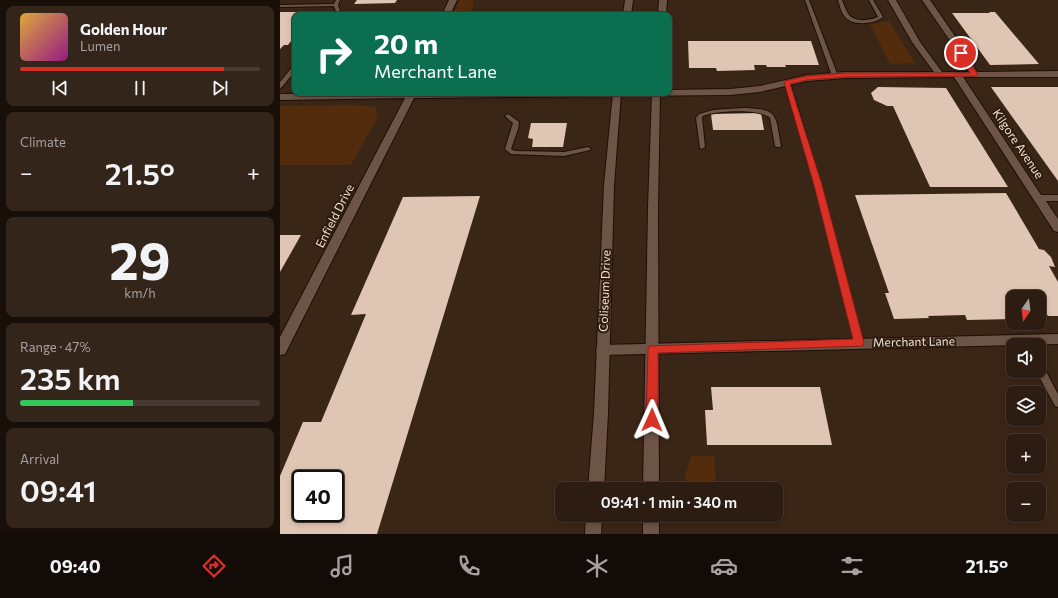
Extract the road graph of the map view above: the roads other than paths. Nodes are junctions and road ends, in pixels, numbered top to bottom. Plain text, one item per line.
1 (453, 0) edge
2 (629, 0) edge
3 (663, 0) edge
4 (807, 0) edge
5 (840, 0) edge
6 (871, 0) edge
7 (892, 0) edge
8 (926, 0) edge
9 (337, 3) edge
10 (280, 6) edge
11 (447, 12) edge
12 (627, 12) edge
13 (662, 12) edge
14 (292, 71) edge
15 (1058, 74) edge
16 (940, 75) junction
17 (957, 75) junction
18 (974, 75) junction
19 (835, 76) junction
20 (787, 82) junction
21 (280, 86) edge
22 (672, 93) edge
23 (324, 96) edge
24 (410, 96) edge
25 (617, 96) edge
26 (656, 96) edge
27 (280, 97) edge
28 (508, 116) dead end
29 (778, 146) dead end
30 (702, 147) dead end
31 (588, 149) dead end
32 (1038, 198) junction
33 (1058, 198) edge
34 (1058, 228) edge
35 (1058, 339) edge
36 (1046, 340) edge
37 (1006, 342) edge
38 (859, 343) junction
39 (653, 349) junction
40 (280, 350) edge
41 (603, 350) junction
42 (1045, 378) edge
43 (1058, 403) edge
44 (596, 482) edge
45 (651, 482) edge
46 (594, 522) edge
47 (651, 522) edge
48 (593, 534) edge
49 (651, 534) edge

1 - 11 street
2 - 12 street
3 - 13 street
4 - 19 lane
5 - 6 lane
7 - 16 street
8 - 18 street
9 - 10 lane
14 - 21 lane
15 - 18 street
16 - 17 street
16 - 19 street
17 - 18 street
17 - 32 street, Kilgore Avenue
19 - 20 street
20 - 22 street
20 - 38 lane
23 - 27 street
24 - 40 street, Enfield Drive
25 - 41 street, Coliseum Drive
26 - 39 street
28 - 31 lane
29 - 30 lane
32 - 33 street
32 - 34 street, Kilgore Avenue
35 - 36 street, Merchant Lane
37 - 38 street, Merchant Lane
38 - 39 street, Merchant Lane
39 - 41 street, Merchant Lane
39 - 45 street
41 - 44 street, Coliseum Drive
42 - 43 lane
46 - 48 street
47 - 49 street

